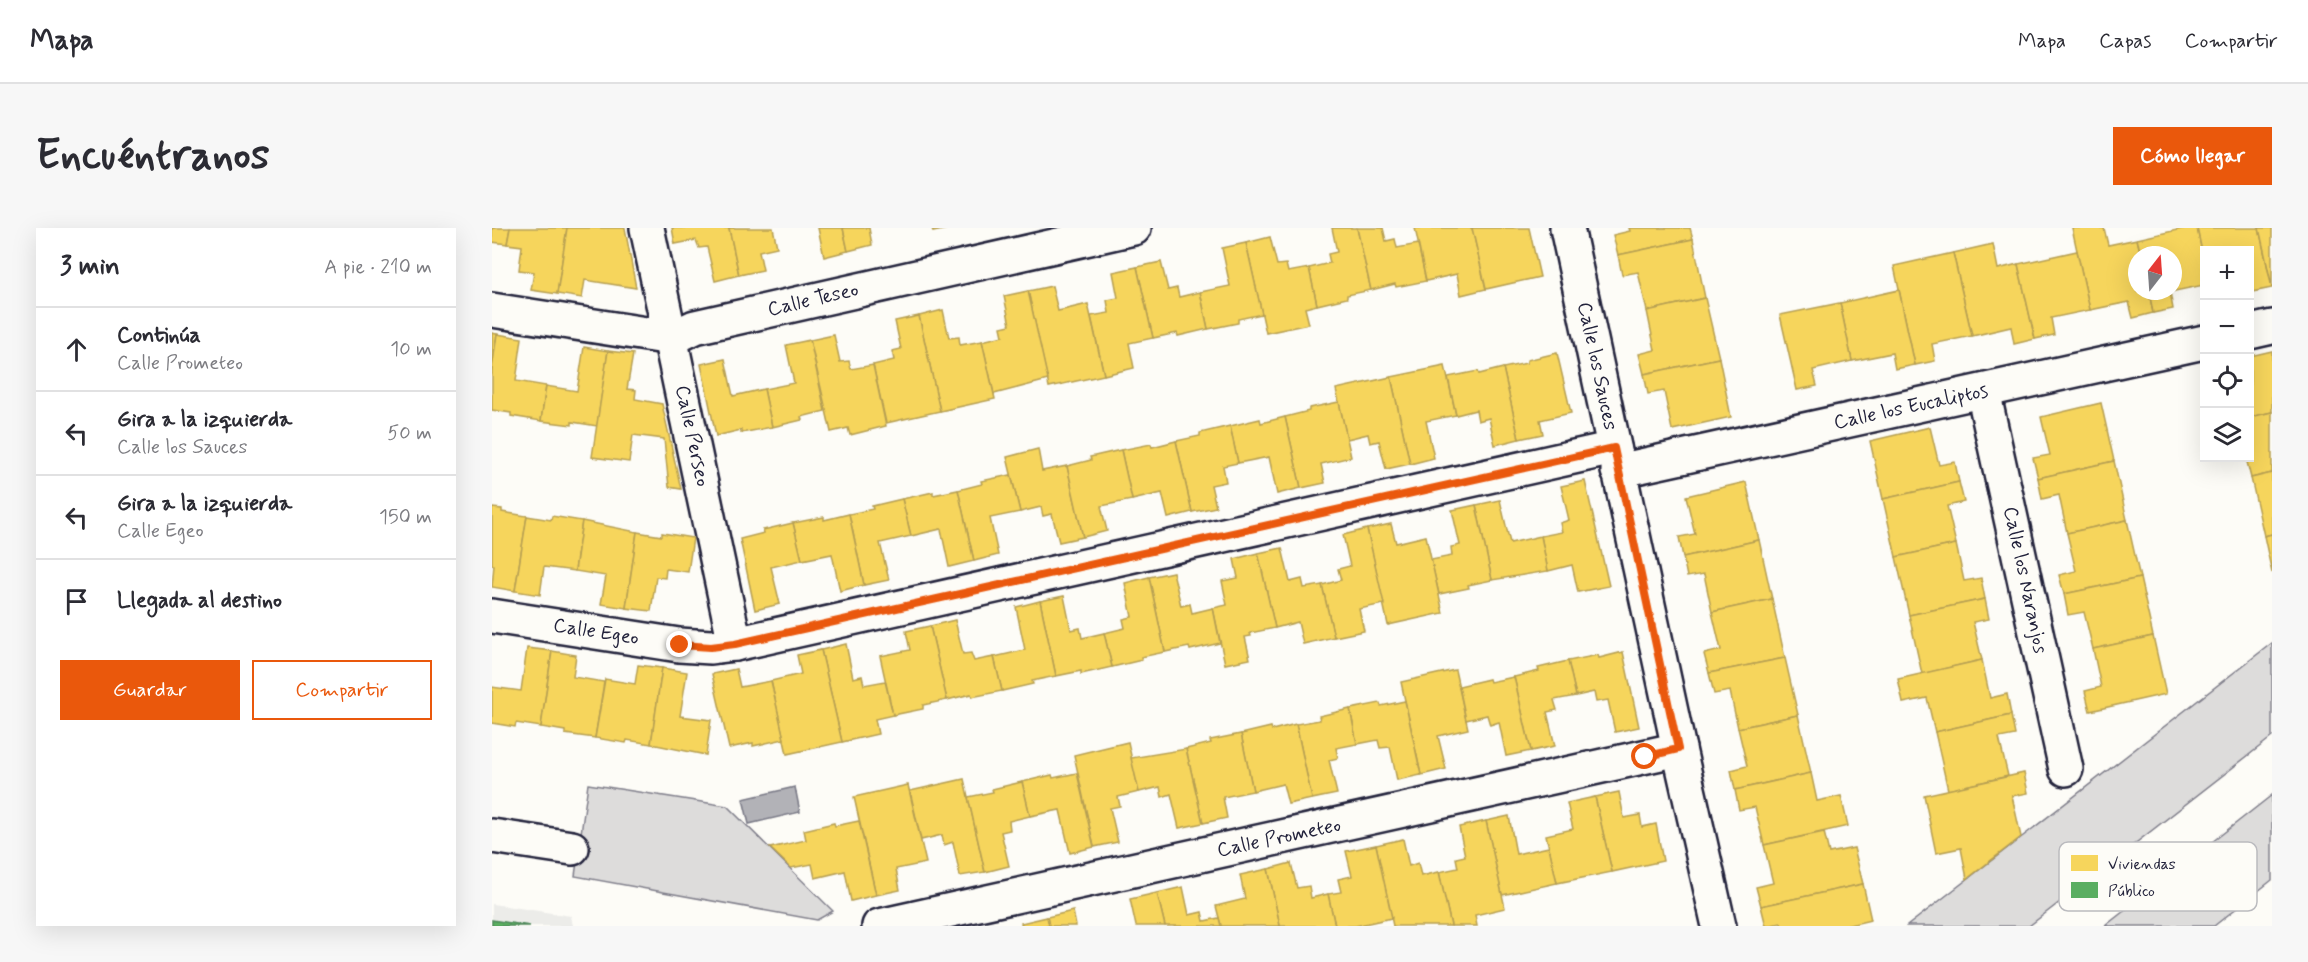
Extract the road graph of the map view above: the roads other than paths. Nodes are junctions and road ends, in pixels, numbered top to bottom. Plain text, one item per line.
1 (647, 228) edge
2 (1134, 228) edge
3 (1567, 228) edge
4 (492, 309) edge
5 (2272, 327) edge
6 (2254, 331) edge
7 (672, 338) junction
8 (2200, 343) edge
9 (1983, 391) junction
10 (1616, 460) junction
11 (492, 616) edge
12 (735, 644) junction
13 (1678, 749) junction
14 (2066, 769) dead end
15 (492, 836) edge
16 (572, 848) dead end
17 (879, 926) edge
18 (1719, 926) edge

1 - 7 street, Calle Perseo
2 - 7 street, Calle Teseo
3 - 10 street, Calle los Sauces
4 - 7 street
5 - 6 street
7 - 12 street, Calle Perseo
8 - 9 street, Calle los Eucaliptos
9 - 10 street, Calle los Eucaliptos
9 - 14 street, Calle los Naranjos
10 - 12 street, Calle Egeo
10 - 13 street, Calle los Sauces
11 - 12 street, Calle Egeo
13 - 17 street, Calle Prometeo
13 - 18 street, Calle los Sauces
15 - 16 street

